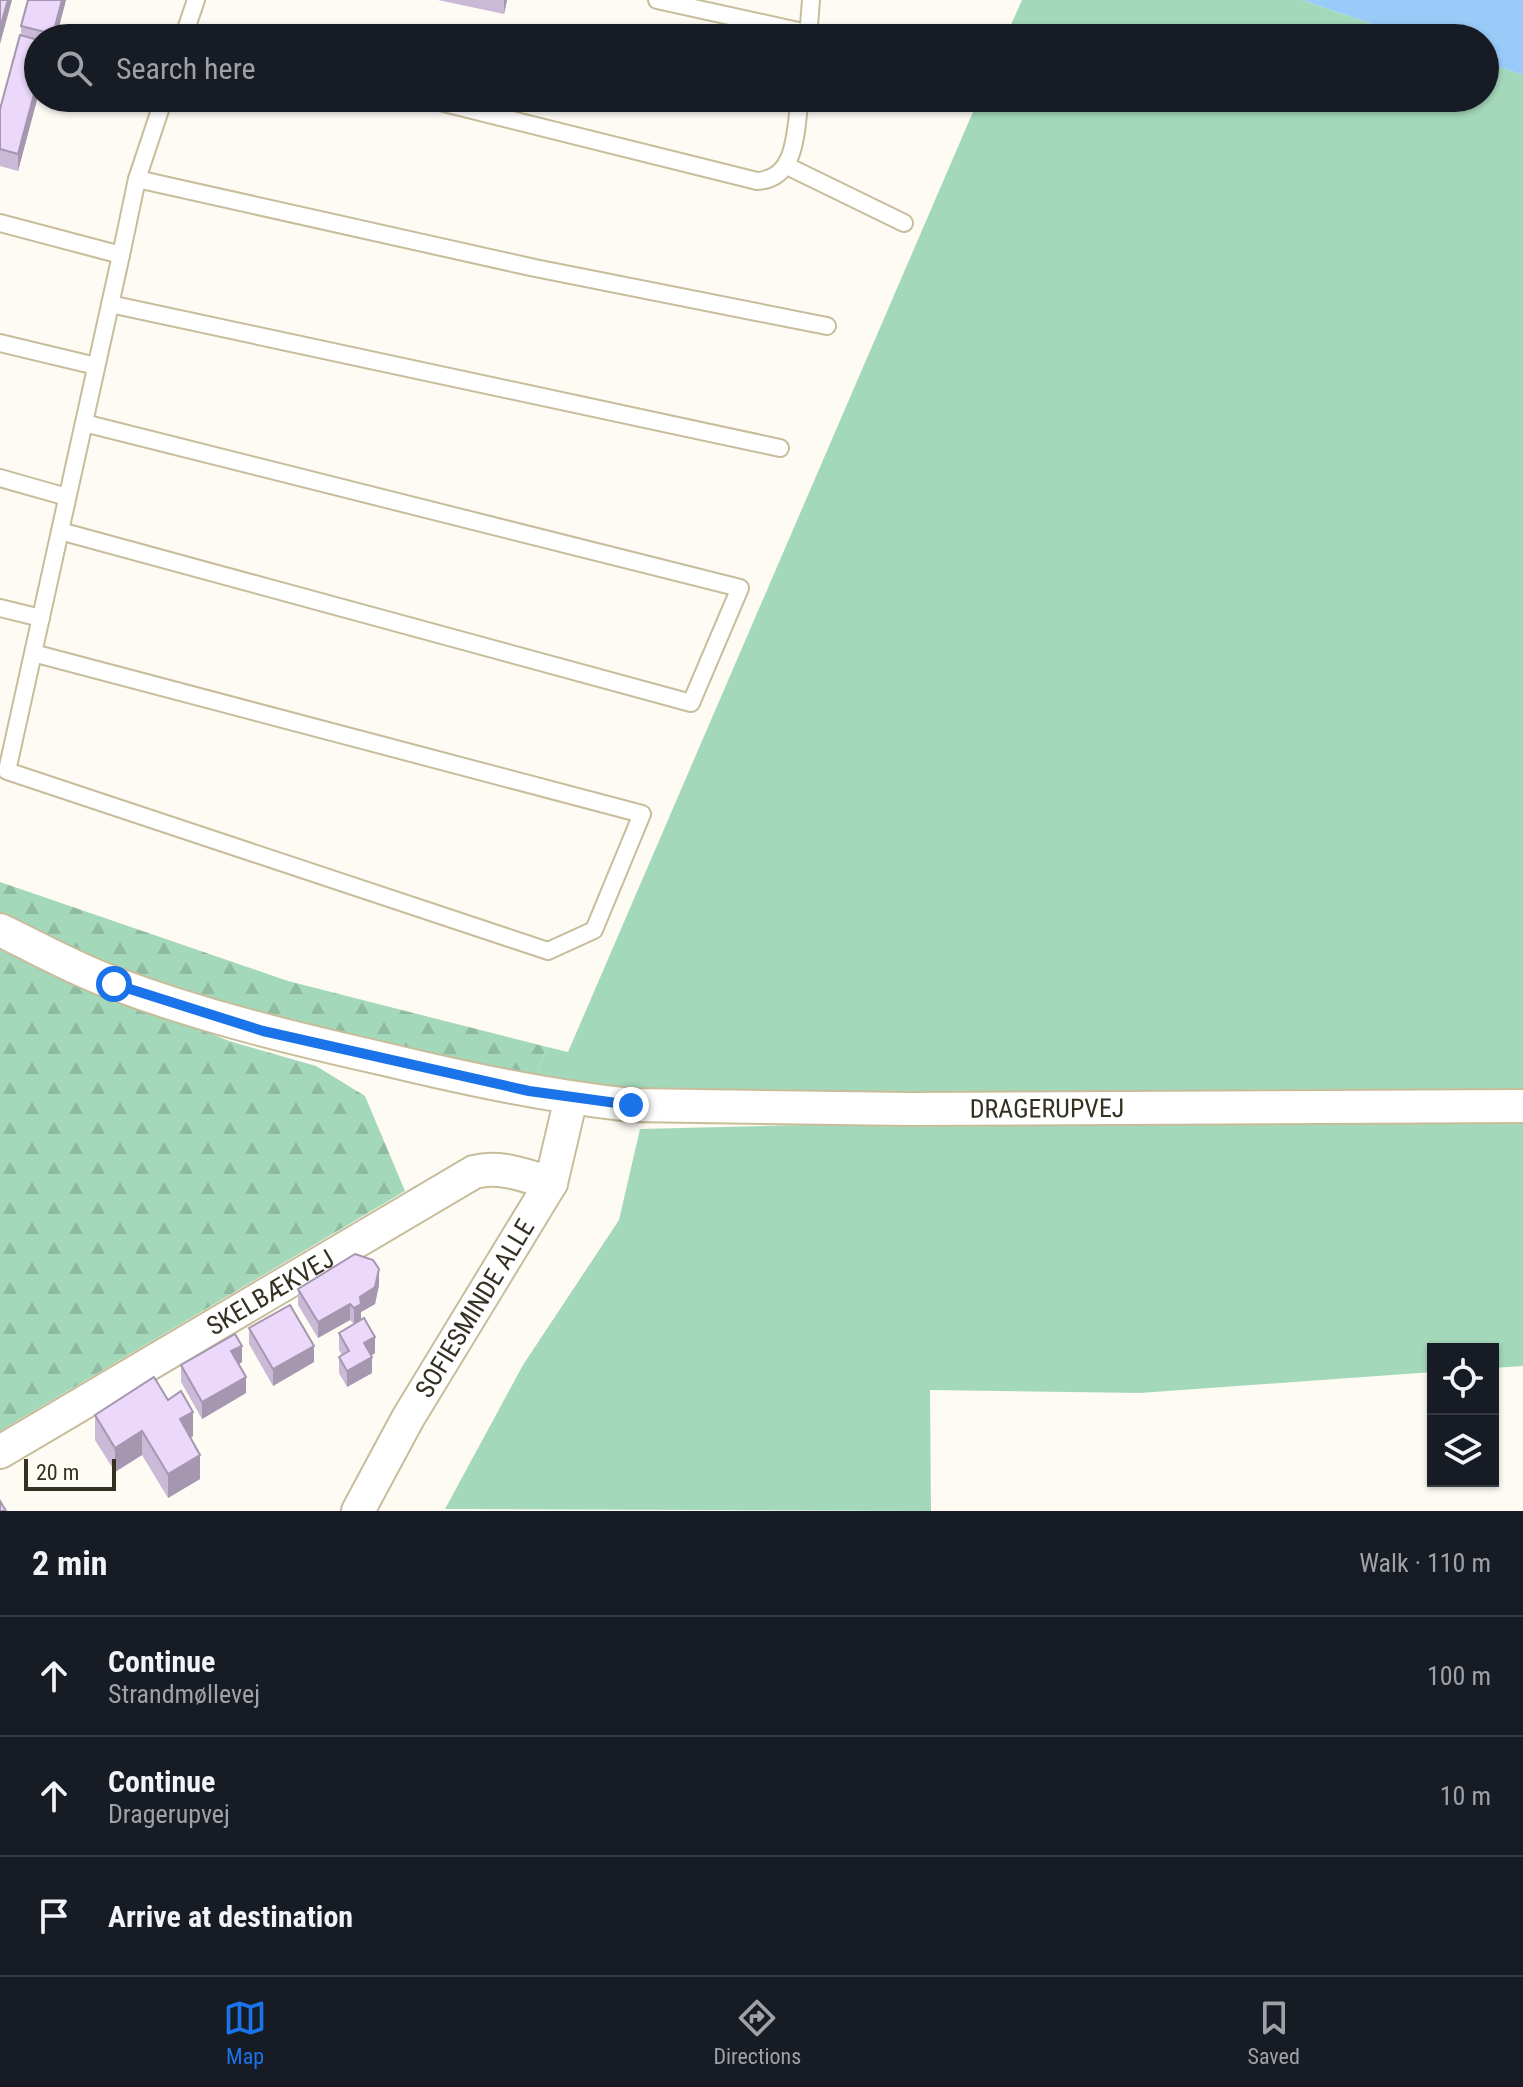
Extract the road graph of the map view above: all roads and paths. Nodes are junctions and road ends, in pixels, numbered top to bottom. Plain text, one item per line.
1 (196, 0) edge
2 (657, 0) edge
3 (811, 0) edge
4 (189, 24) edge
5 (758, 24) edge
6 (810, 24) edge
7 (159, 112) edge
8 (479, 112) edge
9 (797, 112) edge
10 (787, 166) junction
11 (137, 179) junction
12 (0, 223) edge
13 (904, 223) dead end
14 (121, 255) junction
15 (110, 304) junction
16 (827, 326) dead end
17 (0, 343) edge
18 (96, 366) junction
19 (84, 423) junction
20 (780, 448) dead end
21 (0, 478) edge
22 (67, 497) junction
23 (60, 531) junction
24 (0, 608) edge
25 (41, 618) junction
26 (33, 653) junction
27 (8, 724) edge
28 (0, 930) edge
29 (571, 1098) junction
30 (1523, 1106) edge
31 (551, 1183) junction
32 (0, 1452) edge
33 (358, 1511) edge

1 - 4 lane
2 - 5 lane
3 - 6 lane
7 - 11 lane
8 - 10 lane
9 - 10 lane
10 - 13 lane
11 - 14 lane
11 - 16 lane
12 - 14 lane
14 - 15 lane
15 - 18 lane
15 - 20 lane
17 - 18 lane
18 - 19 lane
19 - 22 lane
19 - 23 lane
21 - 22 lane
22 - 23 lane
23 - 25 lane
24 - 25 lane
25 - 26 lane
26 - 27 lane
26 - 27 lane
28 - 29 street, DRAGERUPVEJ
29 - 30 street, DRAGERUPVEJ
29 - 31 street, SOFIESMINDE ALLE
31 - 32 street, SKELBÆKVEJ
31 - 33 street, SOFIESMINDE ALLE

